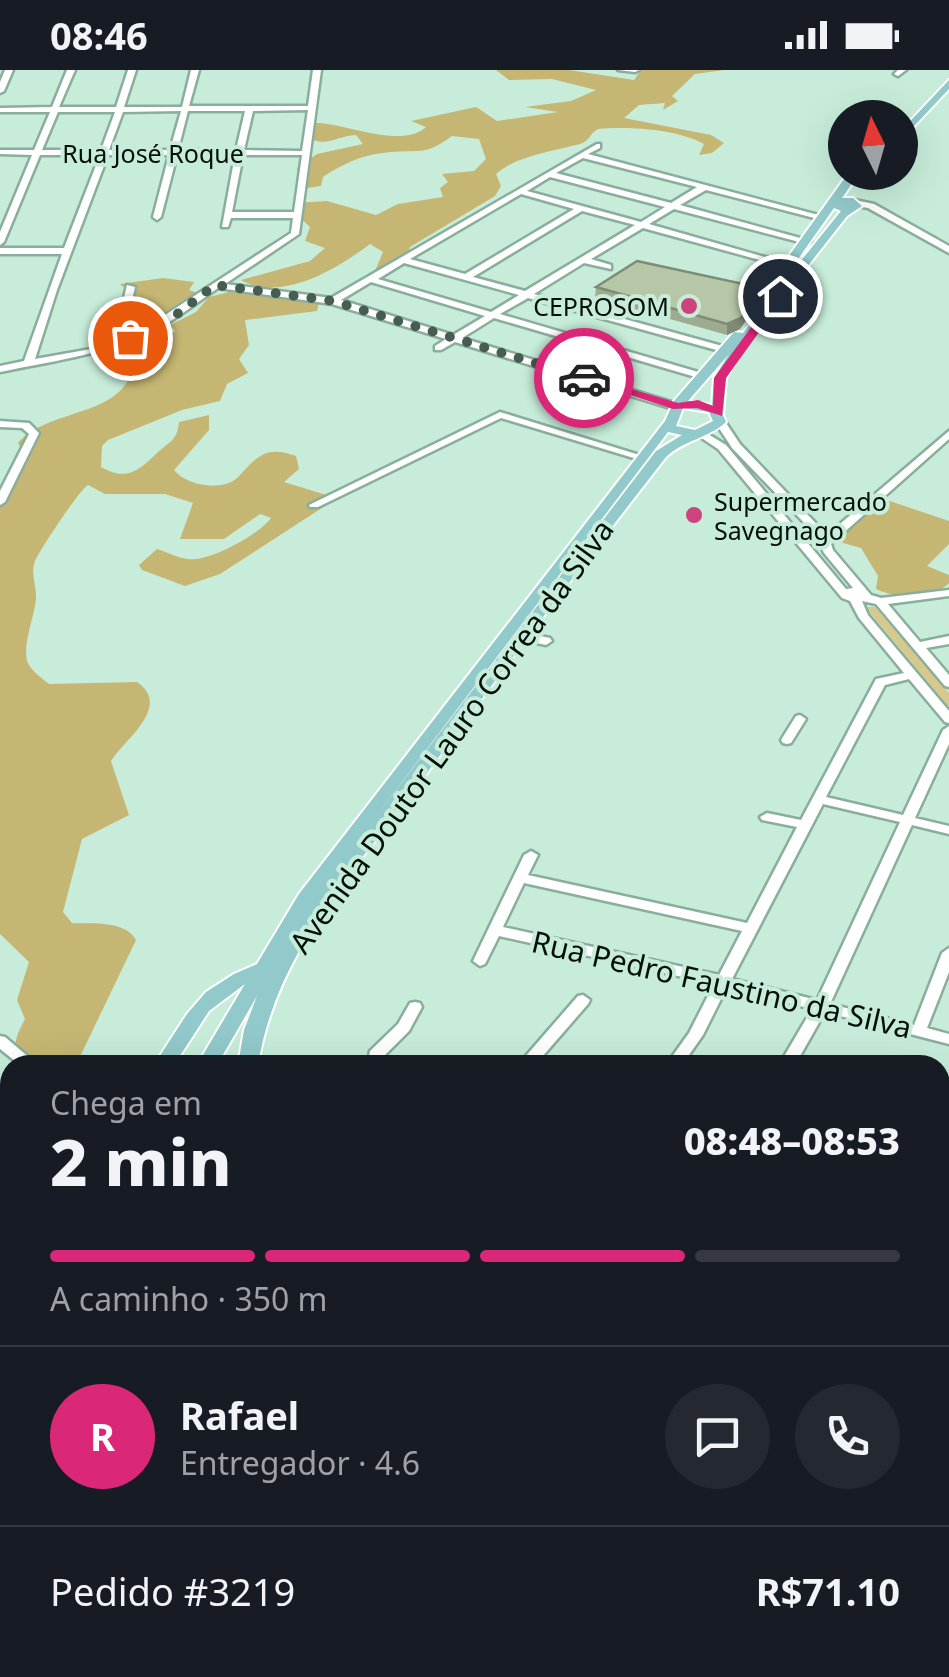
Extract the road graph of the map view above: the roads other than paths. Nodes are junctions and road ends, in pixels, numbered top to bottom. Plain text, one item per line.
1 (10, 70) edge
2 (71, 70) edge
3 (132, 70) edge
4 (195, 70) edge
5 (318, 70) edge
6 (622, 70) edge
7 (633, 70) edge
8 (947, 79) edge
9 (0, 91) edge
10 (918, 106) edge
11 (312, 108) junction
12 (120, 109) junction
13 (185, 109) junction
14 (249, 109) junction
15 (0, 110) edge
16 (56, 110) junction
17 (918, 115) edge
18 (596, 146) dead end
19 (0, 152) edge
20 (39, 152) junction
21 (106, 152) junction
22 (306, 153) junction
23 (174, 154) junction
24 (241, 154) junction
25 (582, 155) junction
26 (549, 174) junction
27 (704, 187) junction
28 (842, 190) edge
29 (861, 190) edge
30 (519, 192) junction
31 (833, 203) junction
32 (672, 206) junction
33 (853, 206) junction
34 (581, 208) junction
35 (298, 214) junction
36 (157, 217) dead end
37 (822, 218) junction
38 (643, 224) junction
39 (806, 240) junction
40 (0, 242) edge
41 (949, 250) edge
42 (0, 251) edge
43 (67, 252) junction
44 (403, 260) junction
45 (583, 260) junction
46 (789, 265) junction
47 (608, 267) dead end
48 (465, 278) junction
49 (370, 279) junction
50 (215, 285) junction
51 (130, 287) dead end
52 (528, 294) junction
53 (333, 301) junction
54 (491, 316) junction
55 (454, 338) junction
56 (118, 343) junction
57 (438, 348) dead end
58 (723, 349) junction
59 (28, 365) junction
60 (0, 369) edge
61 (702, 376) junction
62 (678, 406) junction
63 (719, 417) junction
64 (0, 424) edge
65 (667, 424) junction
66 (697, 434) junction
67 (949, 434) edge
68 (640, 457) junction
69 (738, 467) junction
70 (0, 469) edge
71 (16, 470) junction
72 (784, 498) junction
73 (0, 502) edge
74 (314, 505) dead end
75 (845, 526) junction
76 (810, 527) junction
77 (793, 530) junction
78 (826, 542) junction
79 (949, 593) edge
80 (862, 597) junction
81 (949, 640) edge
82 (917, 646) junction
83 (910, 675) junction
84 (949, 683) edge
85 (800, 719) dead end
86 (949, 719) edge
87 (949, 730) edge
88 (787, 740) dead end
89 (949, 752) edge
90 (937, 764) junction
91 (818, 798) junction
92 (767, 817) dead end
93 (905, 820) junction
94 (805, 825) junction
95 (949, 830) edge
96 (531, 855) dead end
97 (520, 878) junction
98 (749, 928) junction
99 (495, 930) junction
100 (949, 953) edge
101 (480, 961) dead end
102 (261, 970) junction
103 (722, 981) junction
104 (583, 1000) dead end
105 (822, 1005) junction
106 (415, 1006) dead end
107 (919, 1030) junction
108 (949, 1039) edge
109 (170, 1055) edge
110 (214, 1055) edge
111 (249, 1055) edge
112 (376, 1055) edge
113 (535, 1055) edge
114 (681, 1055) edge
115 (793, 1055) edge

1 - 9 street
2 - 16 street
3 - 12 street
4 - 13 street
5 - 11 street
6 - 7 street
8 - 10 main road
8 - 17 main road
11 - 14 street
11 - 22 street
12 - 13 street
12 - 16 street
12 - 21 street
13 - 14 street
13 - 23 street
14 - 24 street
15 - 16 street
16 - 20 street
18 - 25 street
19 - 20 street, Rua José Roque
20 - 21 street, Rua José Roque
20 - 40 street
21 - 23 street, Rua José Roque
21 - 43 street
22 - 24 street, Rua José Roque
22 - 35 street
23 - 24 street, Rua José Roque
23 - 36 street
24 - 35 street
25 - 26 street
25 - 27 street
26 - 30 street
26 - 32 street
27 - 32 street
27 - 37 street
28 - 31 main road
29 - 33 main road
30 - 34 street
30 - 44 street
31 - 33 main road
31 - 37 main road
32 - 38 street
32 - 39 street
33 - 41 street
33 - 63 main road
34 - 38 street
34 - 48 street
35 - 50 street
37 - 39 main road
38 - 45 street
38 - 46 street
39 - 46 main road
42 - 43 street
43 - 59 street
44 - 48 street
44 - 49 street
45 - 47 street
45 - 52 street
46 - 58 main road
48 - 52 street
49 - 53 street
49 - 54 street
50 - 53 street
50 - 56 street
51 - 56 street
52 - 54 street
52 - 58 street
53 - 55 street
54 - 55 street
54 - 61 street
55 - 57 street
55 - 62 street
56 - 59 street
58 - 61 main road
59 - 60 street
61 - 62 main road
62 - 63 main road
62 - 65 main road
63 - 66 main road, Avenida Doutor Lauro Correa da Silva
63 - 72 street
64 - 71 street
65 - 66 main road
65 - 68 main road
66 - 69 street
66 - 111 main road, Avenida Doutor Lauro Correa da Silva
67 - 75 street
68 - 74 street
68 - 102 main road
69 - 72 street
69 - 77 street
70 - 71 street
71 - 73 street
72 - 76 street
75 - 76 street
75 - 78 street
76 - 77 street
76 - 78 street
77 - 80 street
78 - 80 street
79 - 80 street
80 - 82 street
80 - 83 street
81 - 82 street
82 - 84 street
83 - 86 street
83 - 91 street
85 - 88 street
87 - 90 street
89 - 90 street
90 - 93 street
91 - 93 street
91 - 94 street
92 - 94 street
93 - 95 street
93 - 105 street
94 - 98 street
96 - 97 street
97 - 98 street
97 - 99 street
98 - 103 street
99 - 101 street
99 - 103 street, Rua Pedro Faustino da Silva
100 - 107 street
102 - 109 main road
102 - 110 main road
103 - 105 street, Rua Pedro Faustino da Silva
103 - 114 street
104 - 113 street
105 - 107 street, Rua Pedro Faustino da Silva
105 - 115 street
106 - 112 street
107 - 108 street, Rua Pedro Faustino da Silva

